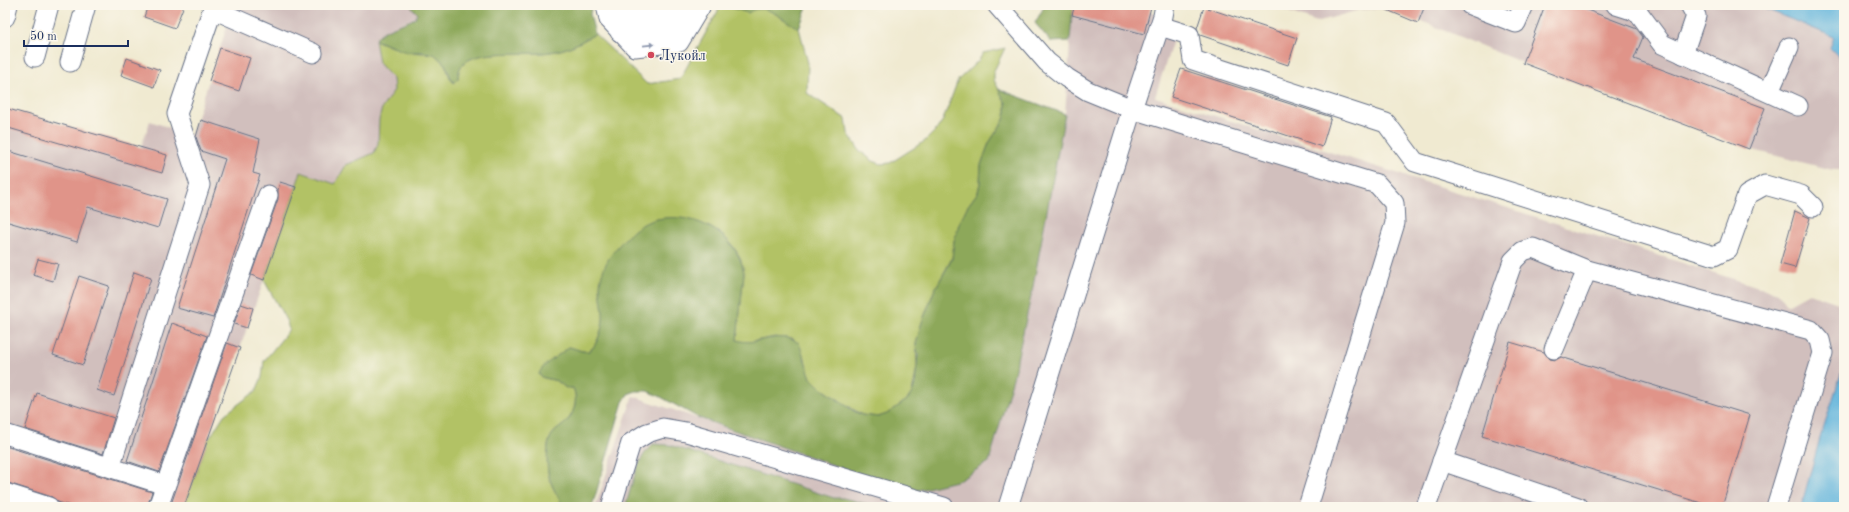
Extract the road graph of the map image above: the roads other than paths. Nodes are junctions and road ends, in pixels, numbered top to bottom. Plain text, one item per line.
1 (8, 5) edge
2 (49, 5) edge
3 (86, 5) edge
4 (997, 5) edge
5 (1165, 5) edge
6 (1470, 5) edge
7 (1524, 5) edge
8 (1616, 5) edge
9 (1690, 5) edge
10 (700, 6) edge
11 (214, 7) edge
12 (5, 17) edge
13 (612, 19) edge
14 (1160, 26) junction
15 (1789, 47) dead end
16 (313, 52) dead end
17 (1683, 54) junction
18 (35, 57) dead end
19 (70, 62) dead end
20 (1769, 92) junction
21 (1798, 106) dead end
22 (1132, 109) junction
23 (268, 195) dead end
24 (1813, 207) dead end
25 (1587, 270) junction
26 (1554, 349) dead end
27 (5, 434) edge
28 (1442, 461) junction
29 (110, 468) junction
30 (165, 485) junction
31 (5, 492) edge
32 (49, 507) edge
33 (158, 507) edge
34 (611, 507) edge
35 (944, 507) edge
36 (1008, 507) edge
37 (1308, 507) edge
38 (1426, 507) edge
39 (1578, 507) edge
40 (1776, 507) edge

1 - 12 lane
2 - 18 lane
3 - 19 lane
4 - 22 lane
5 - 14 lane
6 - 7 lane
8 - 17 lane
9 - 17 lane
10 - 13 lane
13 -> 10 lane
11 - 16 lane
11 - 29 lane
14 - 22 lane
14 - 24 lane
15 - 20 lane
17 - 20 lane
20 - 21 lane
22 - 36 lane
22 - 37 lane
23 - 30 lane
25 - 26 lane
25 - 28 lane
25 - 40 lane
27 - 29 lane
28 - 38 lane
28 - 39 lane
29 - 30 lane
30 - 33 lane
31 - 32 lane
34 - 35 lane

